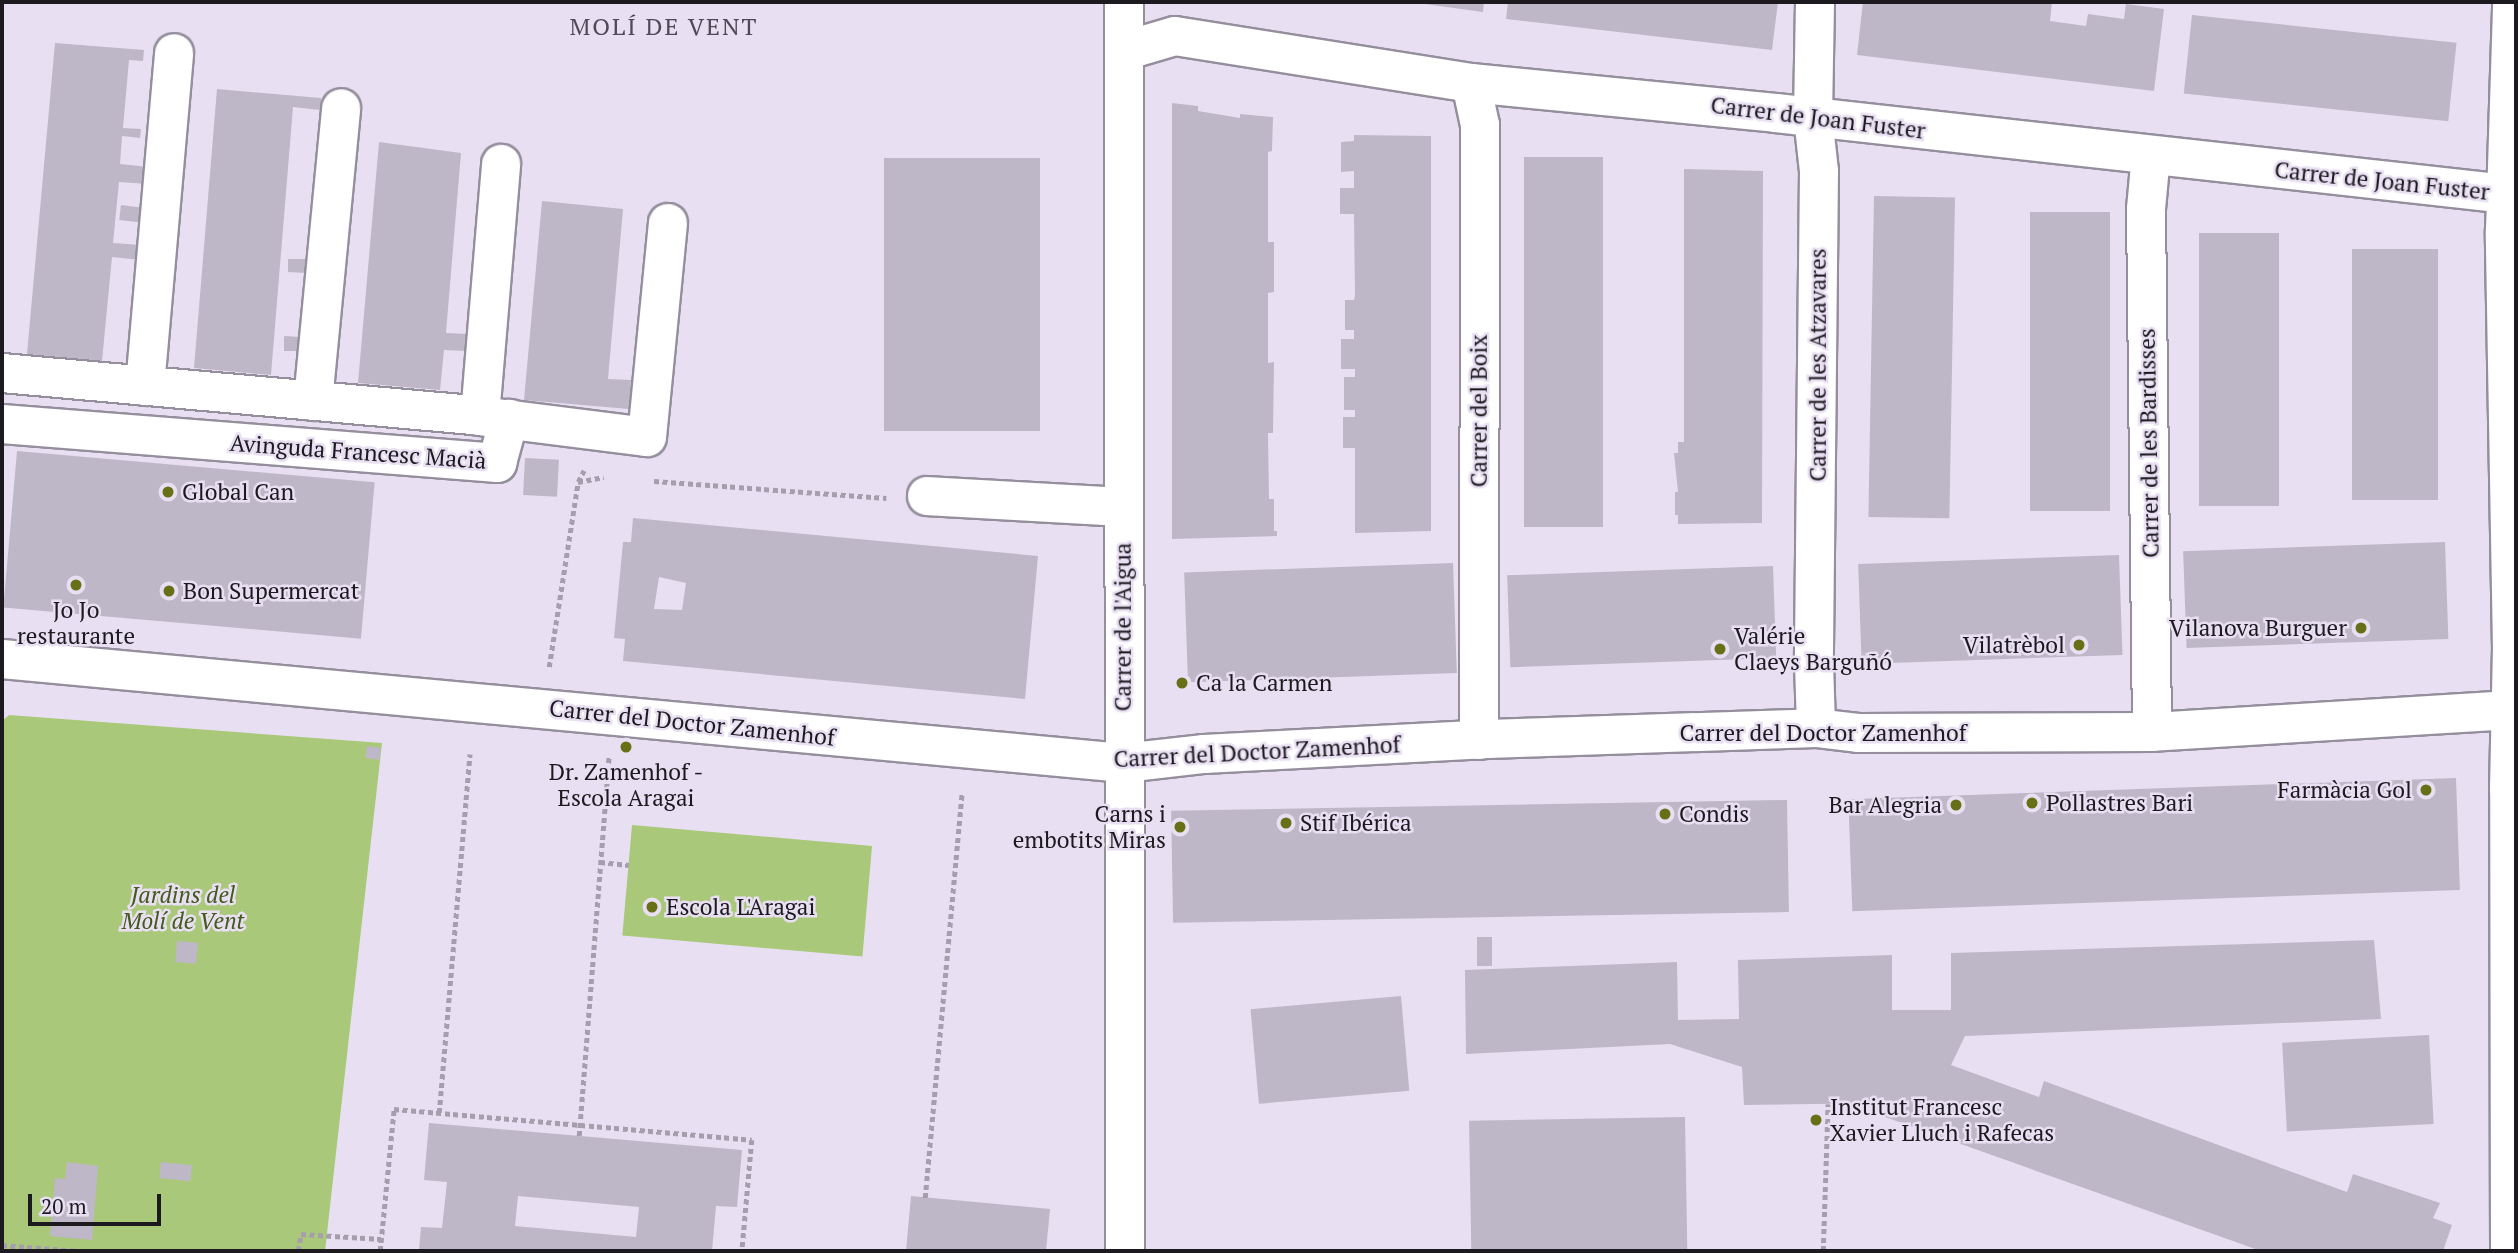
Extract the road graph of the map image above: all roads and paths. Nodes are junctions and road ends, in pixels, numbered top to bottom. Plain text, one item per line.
1 (1124, 2) edge
2 (1815, 2) edge
3 (2512, 2) edge
4 (1124, 51) junction
5 (174, 53) dead end
6 (1471, 83) junction
7 (341, 108) dead end
8 (1813, 117) junction
9 (2151, 155) junction
10 (501, 164) dead end
11 (2512, 195) edge
12 (668, 223) dead end
13 (2, 373) edge
14 (145, 386) junction
15 (313, 401) junction
16 (494, 418) junction
17 (2, 424) edge
18 (616, 478) dead end
19 (643, 480) dead end
20 (913, 498) joint
21 (1122, 507) junction
22 (2, 659) edge
23 (548, 672) dead end
24 (2513, 710) edge
25 (1816, 728) junction
26 (2152, 732) junction
27 (1479, 740) junction
28 (609, 753) dead end
29 (470, 754) dead end
30 (1124, 763) junction
31 (962, 794) dead end
32 (600, 862) junction
33 (629, 865) dead end
34 (1828, 1104) dead end
35 (439, 1113) junction
36 (579, 1126) junction
37 (579, 1136) dead end
38 (925, 1198) dead end
39 (381, 1239) junction
40 (2, 1245) edge
41 (79, 1251) edge
42 (298, 1251) edge
43 (380, 1251) edge
44 (743, 1251) edge
45 (1125, 1251) edge
46 (1823, 1251) edge
47 (2510, 1251) edge

1 - 4 street, Carrer de l'Aigua
2 - 8 street, Carrer de les Atzavares
3 - 11 street
4 - 6 street, Carrer de Joan Fuster
4 - 21 street, Carrer de l'Aigua
5 - 14 street
6 - 8 street, Carrer de Joan Fuster
6 - 27 street, Carrer del Boix
7 - 15 street
8 - 9 street, Carrer de Joan Fuster
8 - 25 street, Carrer de les Atzavares
9 - 11 street, Carrer de Joan Fuster
9 - 26 street, Carrer de les Bardisses
10 - 16 street
11 - 24 street
12 - 16 street
13 - 14 street, Avinguda Francesc Macià
14 - 15 street, Avinguda Francesc Macià
15 - 16 street, Avinguda Francesc Macià
16 - 17 street, Avinguda Francesc Macià
18 - 23 path
19 - 20 path
20 - 21 street
21 - 30 street, Carrer de l'Aigua
22 - 30 street, Carrer del Doctor Zamenhof
24 - 26 street, Carrer del Doctor Zamenhof
24 - 47 street
25 - 26 street, Carrer del Doctor Zamenhof
25 - 27 street, Carrer del Doctor Zamenhof
27 - 30 street, Carrer del Doctor Zamenhof
28 - 32 path
29 - 35 path
30 - 45 street, Carrer de l'Aigua
31 - 38 path
32 - 33 path
32 - 36 path
34 - 46 path
35 - 36 path
35 - 39 path
36 - 37 path
36 - 44 path
39 - 42 path
39 - 43 path
40 - 41 path

